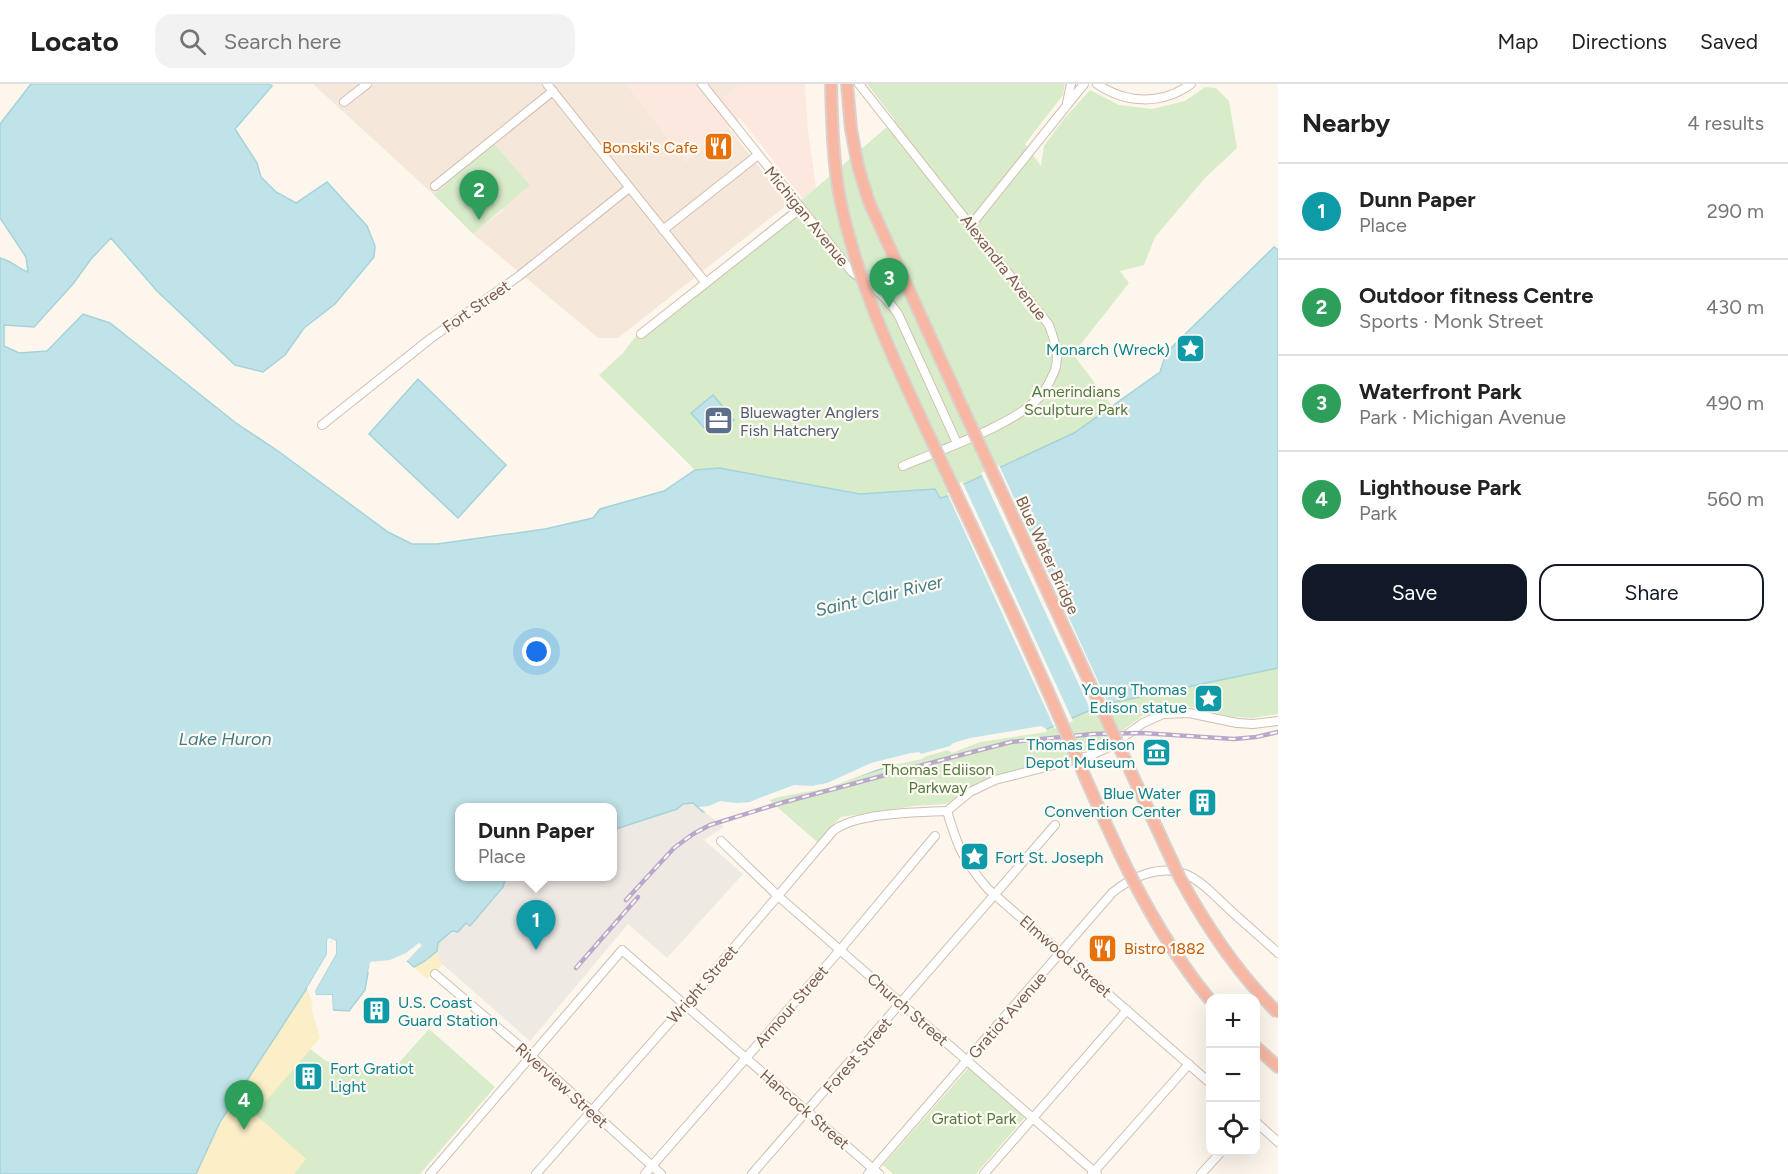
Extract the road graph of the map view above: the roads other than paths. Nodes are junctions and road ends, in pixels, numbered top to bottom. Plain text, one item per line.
1 (367, 84) edge
2 (702, 84) edge
3 (831, 84) edge
4 (847, 84) edge
5 (859, 84) edge
6 (1071, 84) edge
7 (1084, 84) edge
8 (1097, 84) edge
9 (1191, 84) edge
10 (550, 88) edge
11 (344, 102) dead end
12 (1067, 105) junction
13 (758, 155) junction
14 (435, 186) dead end
15 (629, 188) junction
16 (801, 208) junction
17 (971, 225) junction
18 (663, 230) junction
19 (705, 282) junction
20 (641, 334) dead end
21 (322, 425) dead end
22 (957, 443) junction
23 (903, 466) dead end
24 (1278, 720) edge
25 (947, 812) junction
26 (1054, 825) dead end
27 (935, 836) dead end
28 (722, 841) dead end
29 (995, 894) junction
30 (778, 896) junction
31 (840, 950) junction
32 (1061, 952) junction
33 (1278, 952) edge
34 (435, 974) dead end
35 (1206, 995) edge
36 (901, 1003) junction
37 (685, 1005) junction
38 (1127, 1011) junction
39 (1278, 1013) edge
40 (1257, 1048) edge
41 (531, 1056) junction
42 (746, 1057) junction
43 (967, 1060) junction
44 (1189, 1064) junction
45 (1278, 1067) edge
46 (1206, 1079) edge
47 (590, 1111) junction
48 (807, 1111) junction
49 (1033, 1118) junction
50 (1260, 1126) edge
51 (1278, 1142) edge
52 (1217, 1156) edge
53 (652, 1166) junction
54 (873, 1172) edge
55 (434, 1173) edge
56 (1094, 1173) edge
57 (536, 1174) edge
58 (645, 1174) edge
59 (661, 1174) edge
60 (752, 1174) edge
61 (984, 1174) edge
62 (1201, 1174) edge

1 - 11 street
2 - 13 street, Michigan Avenue
3 - 35 highway, bridge
4 - 39 highway, Blue Water Bridge, bridge
5 - 17 street, Alexandra Avenue
6 - 12 street
7 - 12 street
8 - 9 street
10 - 14 street
10 - 15 street
12 - 17 street
13 - 16 street, Michigan Avenue
13 - 18 street
15 - 18 street
15 - 21 street, Fort Street
16 - 19 street
16 - 22 street, Michigan Avenue
17 - 22 street, Alexandra Avenue
18 - 19 street
19 - 20 street
22 - 23 street, Alexandra Avenue
24 - 25 street
25 - 29 street, Elmwood Street
25 - 30 street, Wright Street
26 - 29 street, Forest Street
27 - 31 street, Armour Street
28 - 30 street, Church Street
29 - 32 street, Elmwood Street
29 - 36 street, Forest Street
30 - 31 street, Church Street
30 - 37 street, Wright Street
31 - 36 street, Church Street
31 - 42 street, Armour Street
32 - 33 street, Gratiot Avenue
32 - 38 street, Elmwood Street
32 - 43 street, Gratiot Avenue
34 - 41 street, Riverview Street
36 - 43 street, Church Street
36 - 48 street, Forest Street
37 - 41 street, Hancock Street
37 - 42 street, Hancock Street
37 - 47 street, Wright Street
38 - 44 street, Elmwood Street
38 - 49 street
40 - 45 highway
41 - 47 street, Riverview Street
41 - 55 street
42 - 48 street, Hancock Street
42 - 53 street, Armour Street
43 - 49 street, Church Street
43 - 54 street, Gratiot Avenue
44 - 46 street, Elmwood Street
44 - 56 street
47 - 53 street, Riverview Street
47 - 57 street, Wright Street
48 - 54 street, Hancock Street
48 - 60 street, Forest Street
49 - 56 street, Church Street
49 - 61 street
50 - 51 street
52 - 62 street
53 - 58 street, Armour Street
53 - 59 street, Riverview Street

